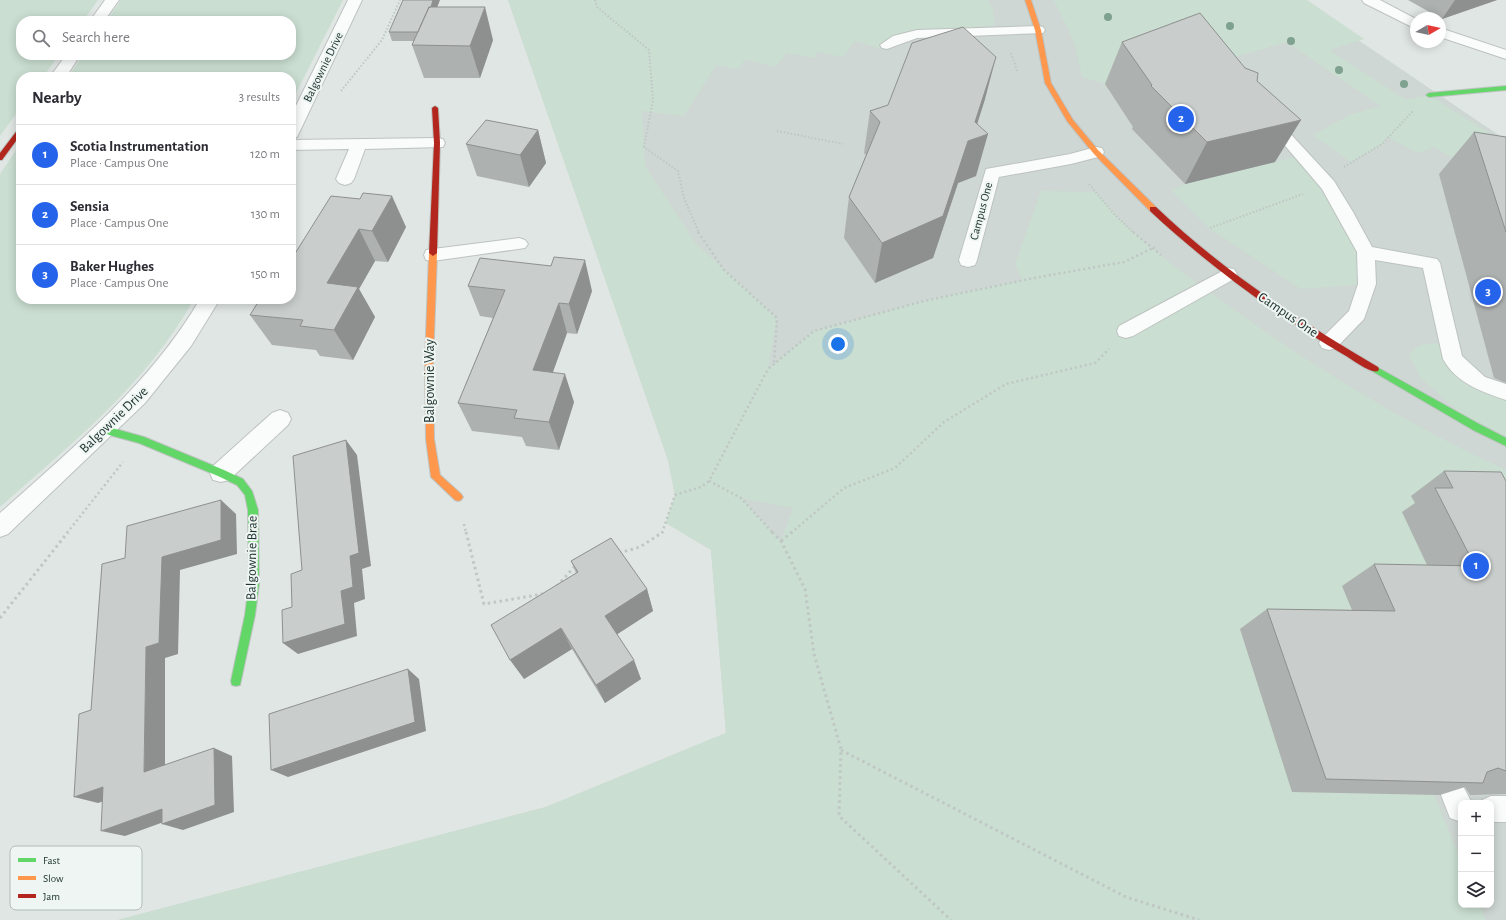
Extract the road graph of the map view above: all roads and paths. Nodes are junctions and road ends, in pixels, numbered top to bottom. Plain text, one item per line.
1 (112, 0) edge
2 (355, 0) edge
3 (400, 0) edge
4 (595, 0) edge
5 (1028, 0) edge
6 (1369, 0) edge
7 (101, 16) edge
8 (1410, 22) edge
9 (1038, 30) junction
10 (1446, 34) edge
11 (887, 45) dead end
12 (1506, 55) edge
13 (70, 60) edge
14 (61, 72) edge
15 (1506, 88) edge
16 (339, 94) dead end
17 (1429, 95) joint
18 (436, 108) dead end
19 (1256, 112) edge
20 (296, 123) edge
21 (777, 130) dead end
22 (16, 136) edge
23 (437, 143) junction
24 (359, 144) junction
25 (843, 144) dead end
26 (296, 145) edge
27 (1096, 152) junction
28 (0, 158) edge
29 (345, 179) dead end
30 (1326, 182) junction
31 (1180, 236) junction
32 (519, 244) dead end
33 (1366, 252) junction
34 (433, 255) junction
35 (968, 260) dead end
36 (1228, 274) junction
37 (207, 304) edge
38 (1126, 331) joint
39 (1329, 343) junction
40 (774, 364) junction
41 (1506, 392) edge
42 (280, 419) dead end
43 (105, 430) junction
44 (141, 440) junction
45 (1506, 442) edge
46 (221, 473) junction
47 (710, 481) junction
48 (458, 497) joint
49 (0, 527) edge
50 (781, 541) junction
51 (618, 553) edge
52 (582, 563) edge
53 (556, 587) edge
54 (551, 593) edge
55 (0, 618) edge
56 (236, 681) dead end
57 (841, 749) junction
58 (1494, 809) edge
59 (1506, 809) edge
60 (951, 920) edge
61 (1199, 920) edge

1 - 7 street
2 - 20 street, Balgownie Drive
3 - 16 path
4 - 40 path
5 - 9 street, Campus One
6 - 8 street
9 - 11 lane
9 - 27 street, Campus One
10 - 12 street
13 - 14 street
15 - 17 street
17 - 30 path
18 - 23 street, Balgownie Way
19 - 30 lane
21 - 25 path
22 - 28 street
23 - 24 street
23 - 34 street, Balgownie Way
24 - 26 street
24 - 29 street
27 - 31 street, Campus One
27 - 35 street, Campus One
30 - 31 path
30 - 33 lane
31 - 36 street, Campus One
31 - 40 path
32 - 34 street
33 - 39 lane
33 - 41 lane
34 - 48 street, Balgownie Way
36 - 38 lane
36 - 39 street, Campus One
37 - 43 street, Balgownie Drive
38 - 50 path
39 - 45 street, Campus One
40 - 47 path
42 - 46 street
43 - 44 street, Balgownie Brae
43 - 49 street, Balgownie Drive
44 - 46 street, Balgownie Brae
44 - 55 path
46 - 56 street, Balgownie Brae
47 - 50 path
47 - 51 path
48 - 54 path
50 - 57 path
52 - 53 path
57 - 60 path
57 - 61 path
58 - 59 lane

